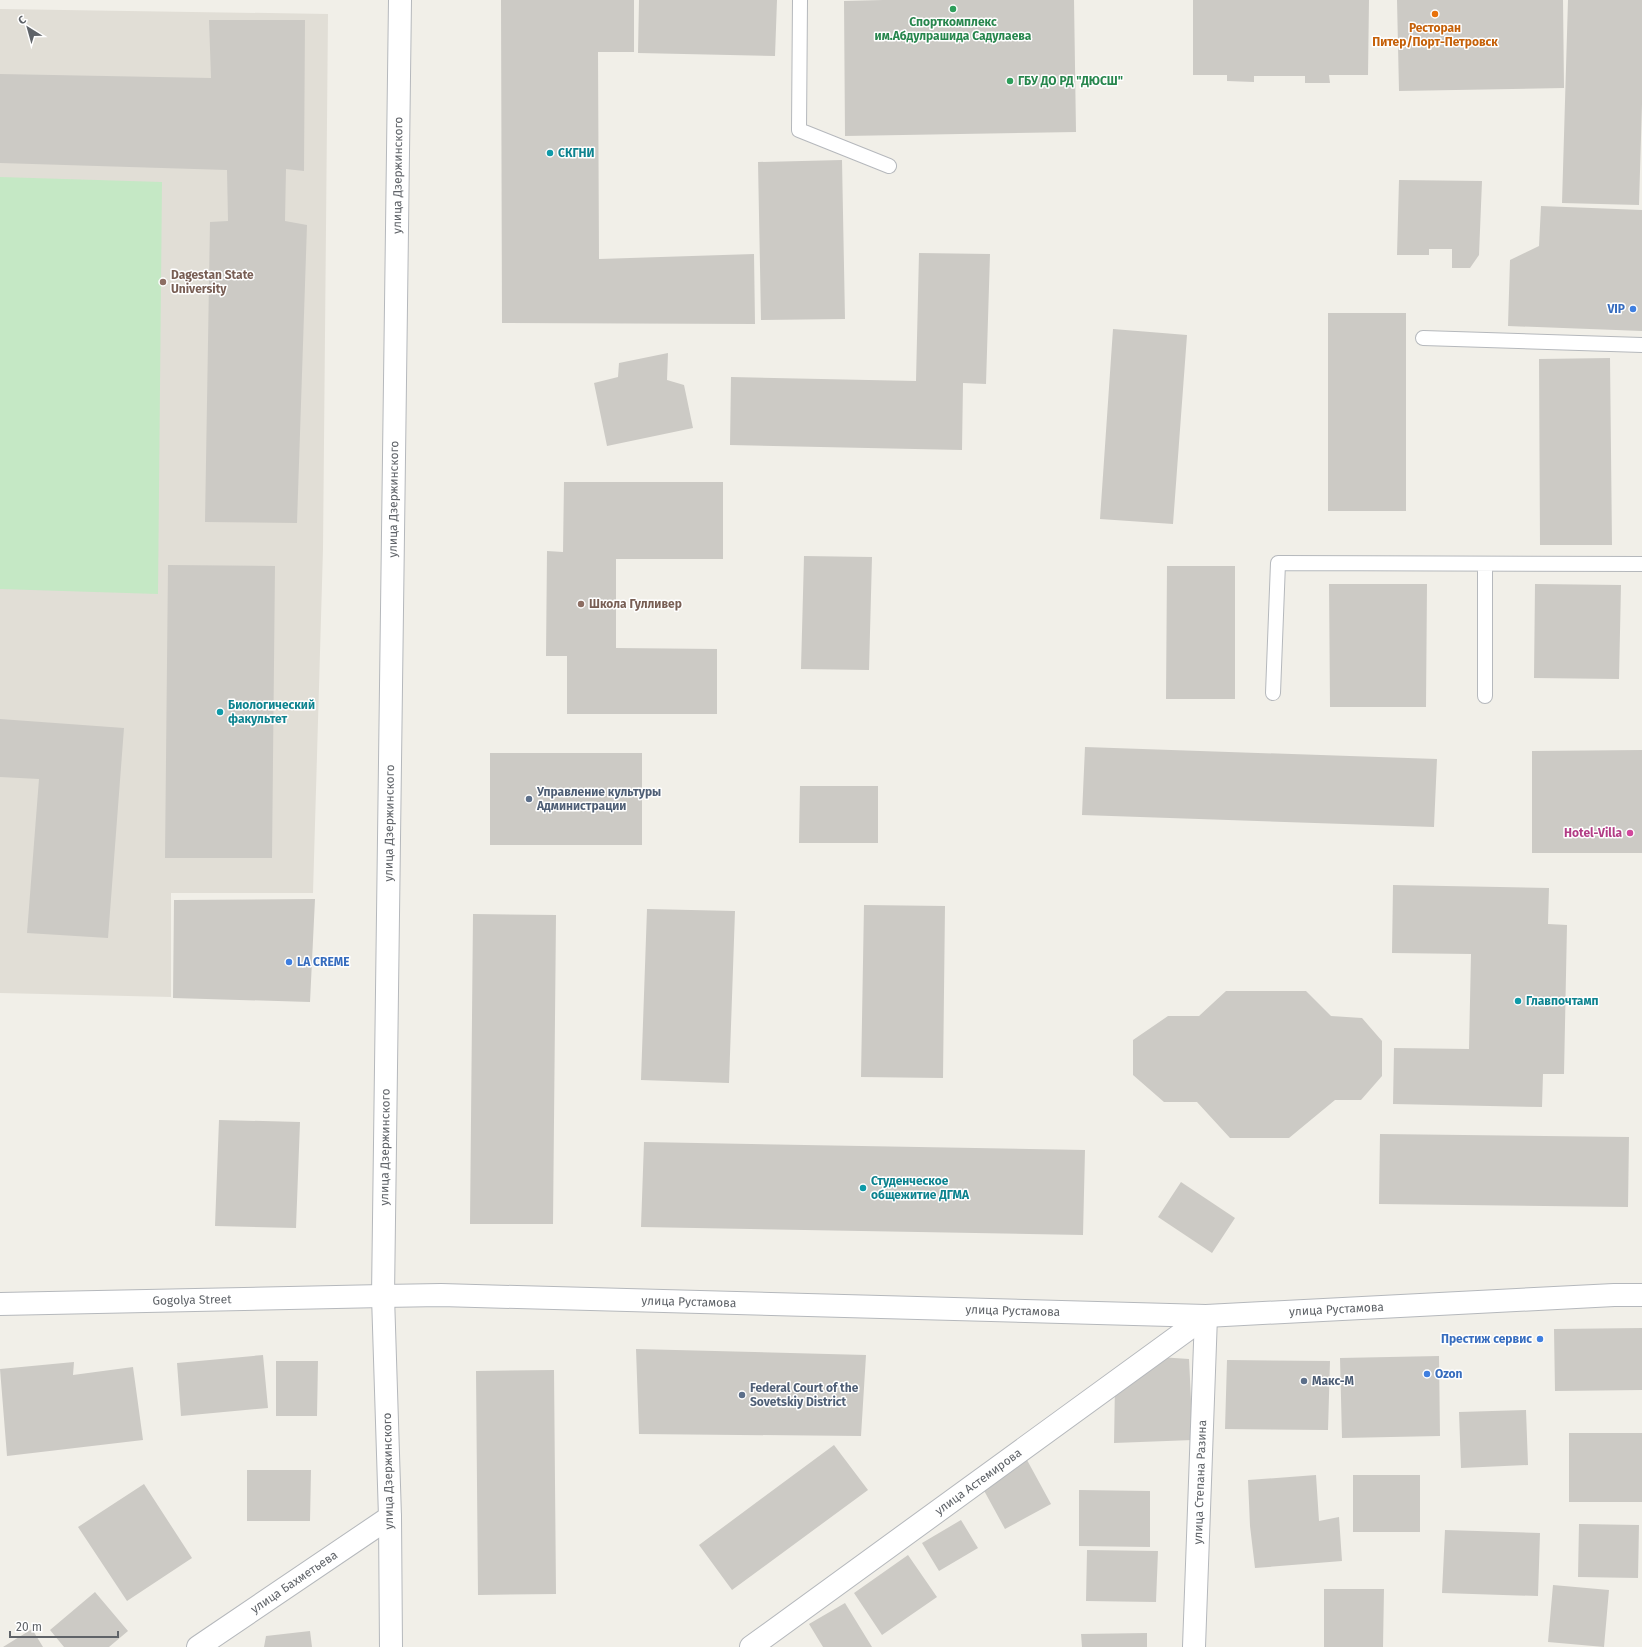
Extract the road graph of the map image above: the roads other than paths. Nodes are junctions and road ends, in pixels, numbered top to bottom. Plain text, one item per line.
1 (400, 0) edge
2 (800, 0) edge
3 (889, 166) dead end
4 (1423, 338) dead end
5 (1642, 345) edge
6 (1485, 564) junction
7 (1642, 564) edge
8 (1273, 693) dead end
9 (1485, 696) dead end
10 (1642, 1295) edge
11 (384, 1296) junction
12 (0, 1304) edge
13 (1206, 1316) junction
14 (390, 1517) junction
15 (198, 1647) edge
16 (391, 1647) edge
17 (751, 1647) edge
18 (1194, 1647) edge

1 - 11 street, улица Дзержинского
2 - 3 lane
4 - 5 lane
6 - 7 lane
6 - 8 lane
6 - 9 lane
10 - 13 street, улица Рустамова
11 - 12 street, Gogolya Street
11 - 13 street, улица Рустамова
11 - 14 street, улица Дзержинского
13 - 17 street, улица Астемирова
13 - 18 street, улица Степана Разина
14 - 15 street, улица Бахметьева
14 - 16 street, улица Дзержинского

